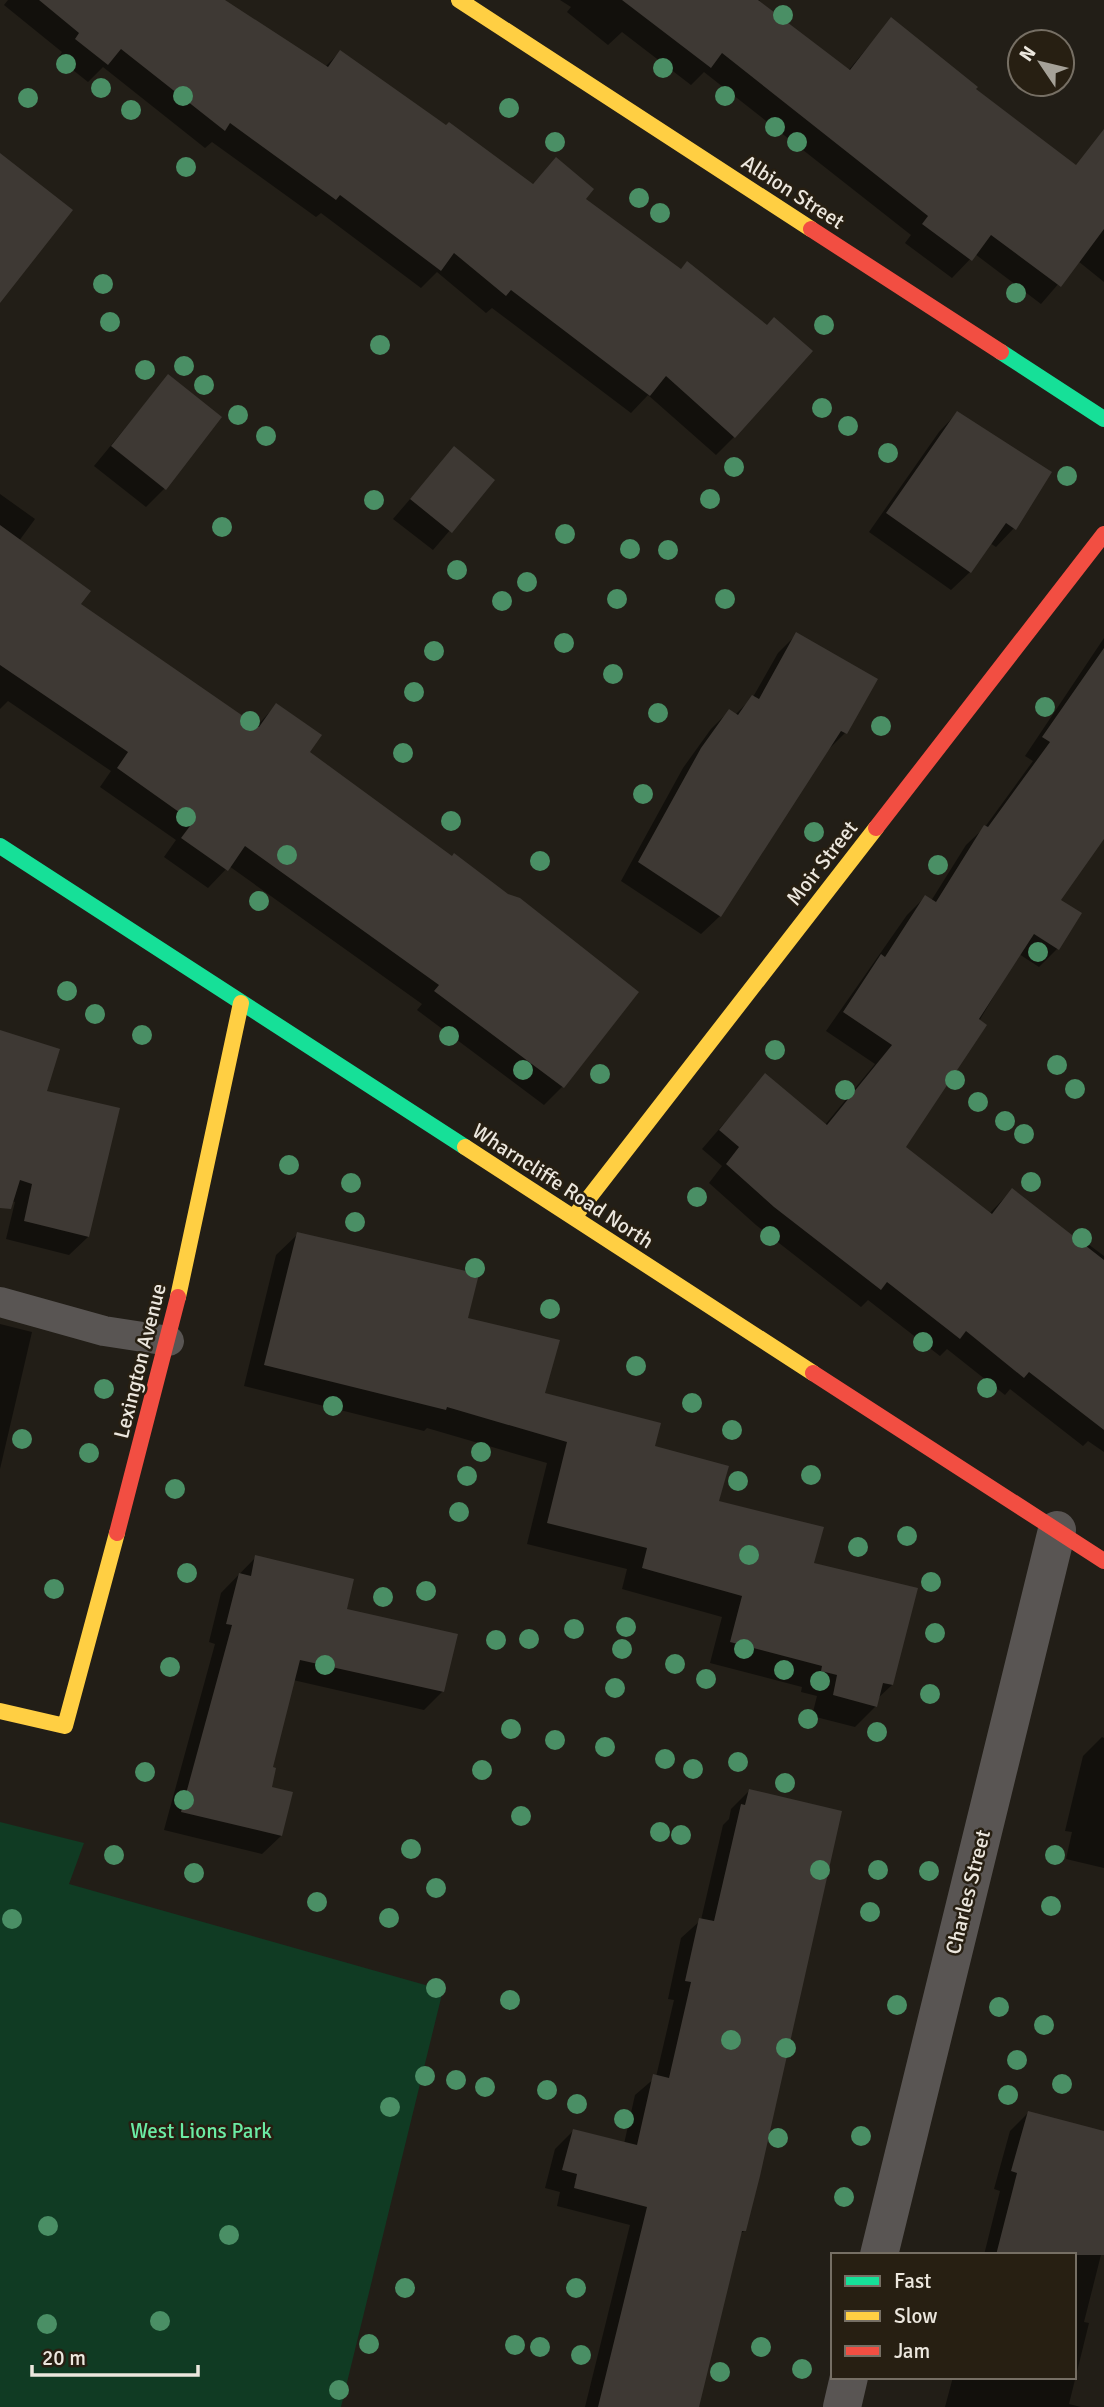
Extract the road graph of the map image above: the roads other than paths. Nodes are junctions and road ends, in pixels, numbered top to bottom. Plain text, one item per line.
1 (459, 0) edge
2 (1104, 419) edge
3 (1104, 534) edge
4 (0, 846) edge
5 (241, 1003) junction
6 (574, 1217) junction
7 (0, 1302) edge
8 (169, 1341) junction
9 (1057, 1530) junction
10 (1104, 1561) edge
11 (0, 1712) edge
12 (879, 2253) edge
13 (849, 2379) edge
14 (842, 2407) edge

1 - 2 street, Albion Street
3 - 6 street, Moir Street
4 - 5 street, Wharncliffe Road North
5 - 6 street, Wharncliffe Road North
5 - 8 street, Lexington Avenue
6 - 9 street, Wharncliffe Road North
7 - 8 lane
8 - 11 street, Lexington Avenue
9 - 10 street, Wharncliffe Road North
9 - 12 street, Charles Street
13 - 14 street

